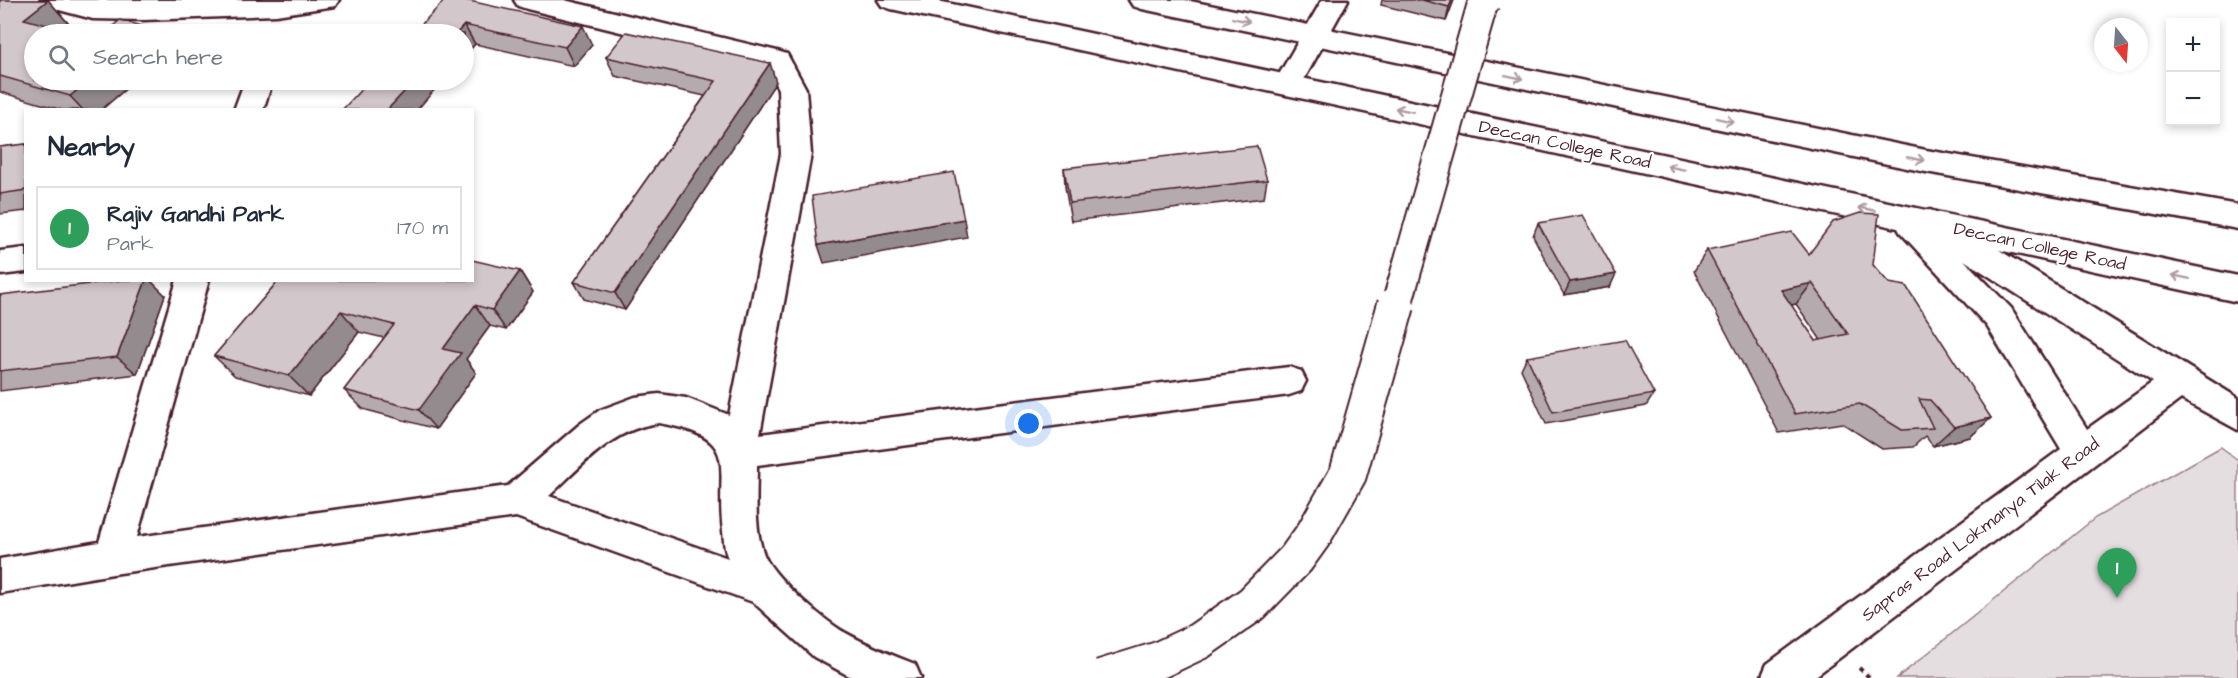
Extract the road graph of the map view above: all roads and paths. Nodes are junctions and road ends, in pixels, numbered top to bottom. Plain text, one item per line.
1 (53, 0) edge
2 (326, 0) edge
3 (527, 0) edge
4 (891, 0) edge
5 (1142, 0) edge
6 (1335, 0) edge
7 (1486, 0) edge
8 (171, 5) edge
9 (276, 6) junction
10 (273, 24) edge
11 (1315, 36) junction
12 (1287, 85) junction
13 (255, 90) edge
14 (249, 108) edge
15 (2237, 217) edge
16 (1917, 219) junction
17 (24, 260) edge
18 (0, 263) edge
19 (192, 282) edge
20 (2238, 289) edge
21 (2046, 296) junction
22 (2003, 324) junction
23 (1289, 381) dead end
24 (2179, 381) junction
25 (2238, 415) edge
26 (739, 452) junction
27 (2083, 453) junction
28 (516, 501) junction
29 (113, 557) junction
30 (0, 576) edge
31 (770, 594) junction
32 (901, 678) edge
33 (1101, 678) edge
34 (1781, 678) edge

1 - 8 main road
2 - 9 main road
3 - 26 main road
4 - 12 main road, Deccan College Road
5 -> 11 main road
6 - 11 main road
7 - 33 main road, bridge
8 - 9 main road
9 - 10 main road
11 - 12 main road
11 -> 15 main road
16 -> 12 main road, Deccan College Road
13 - 14 main road
20 -> 16 main road, Deccan College Road
16 - 21 main road
16 - 22 main road
17 - 18 main road
19 - 29 main road
21 - 22 main road
21 - 24 main road
22 - 27 main road
23 - 26 main road
24 - 25 main road
24 - 27 main road, Sapras Road Lokmanya Tilak Road
26 - 28 main road
26 - 31 main road
27 - 34 main road, Sapras Road Lokmanya Tilak Road
28 - 29 main road
28 - 31 main road
29 - 30 main road
31 - 32 main road

